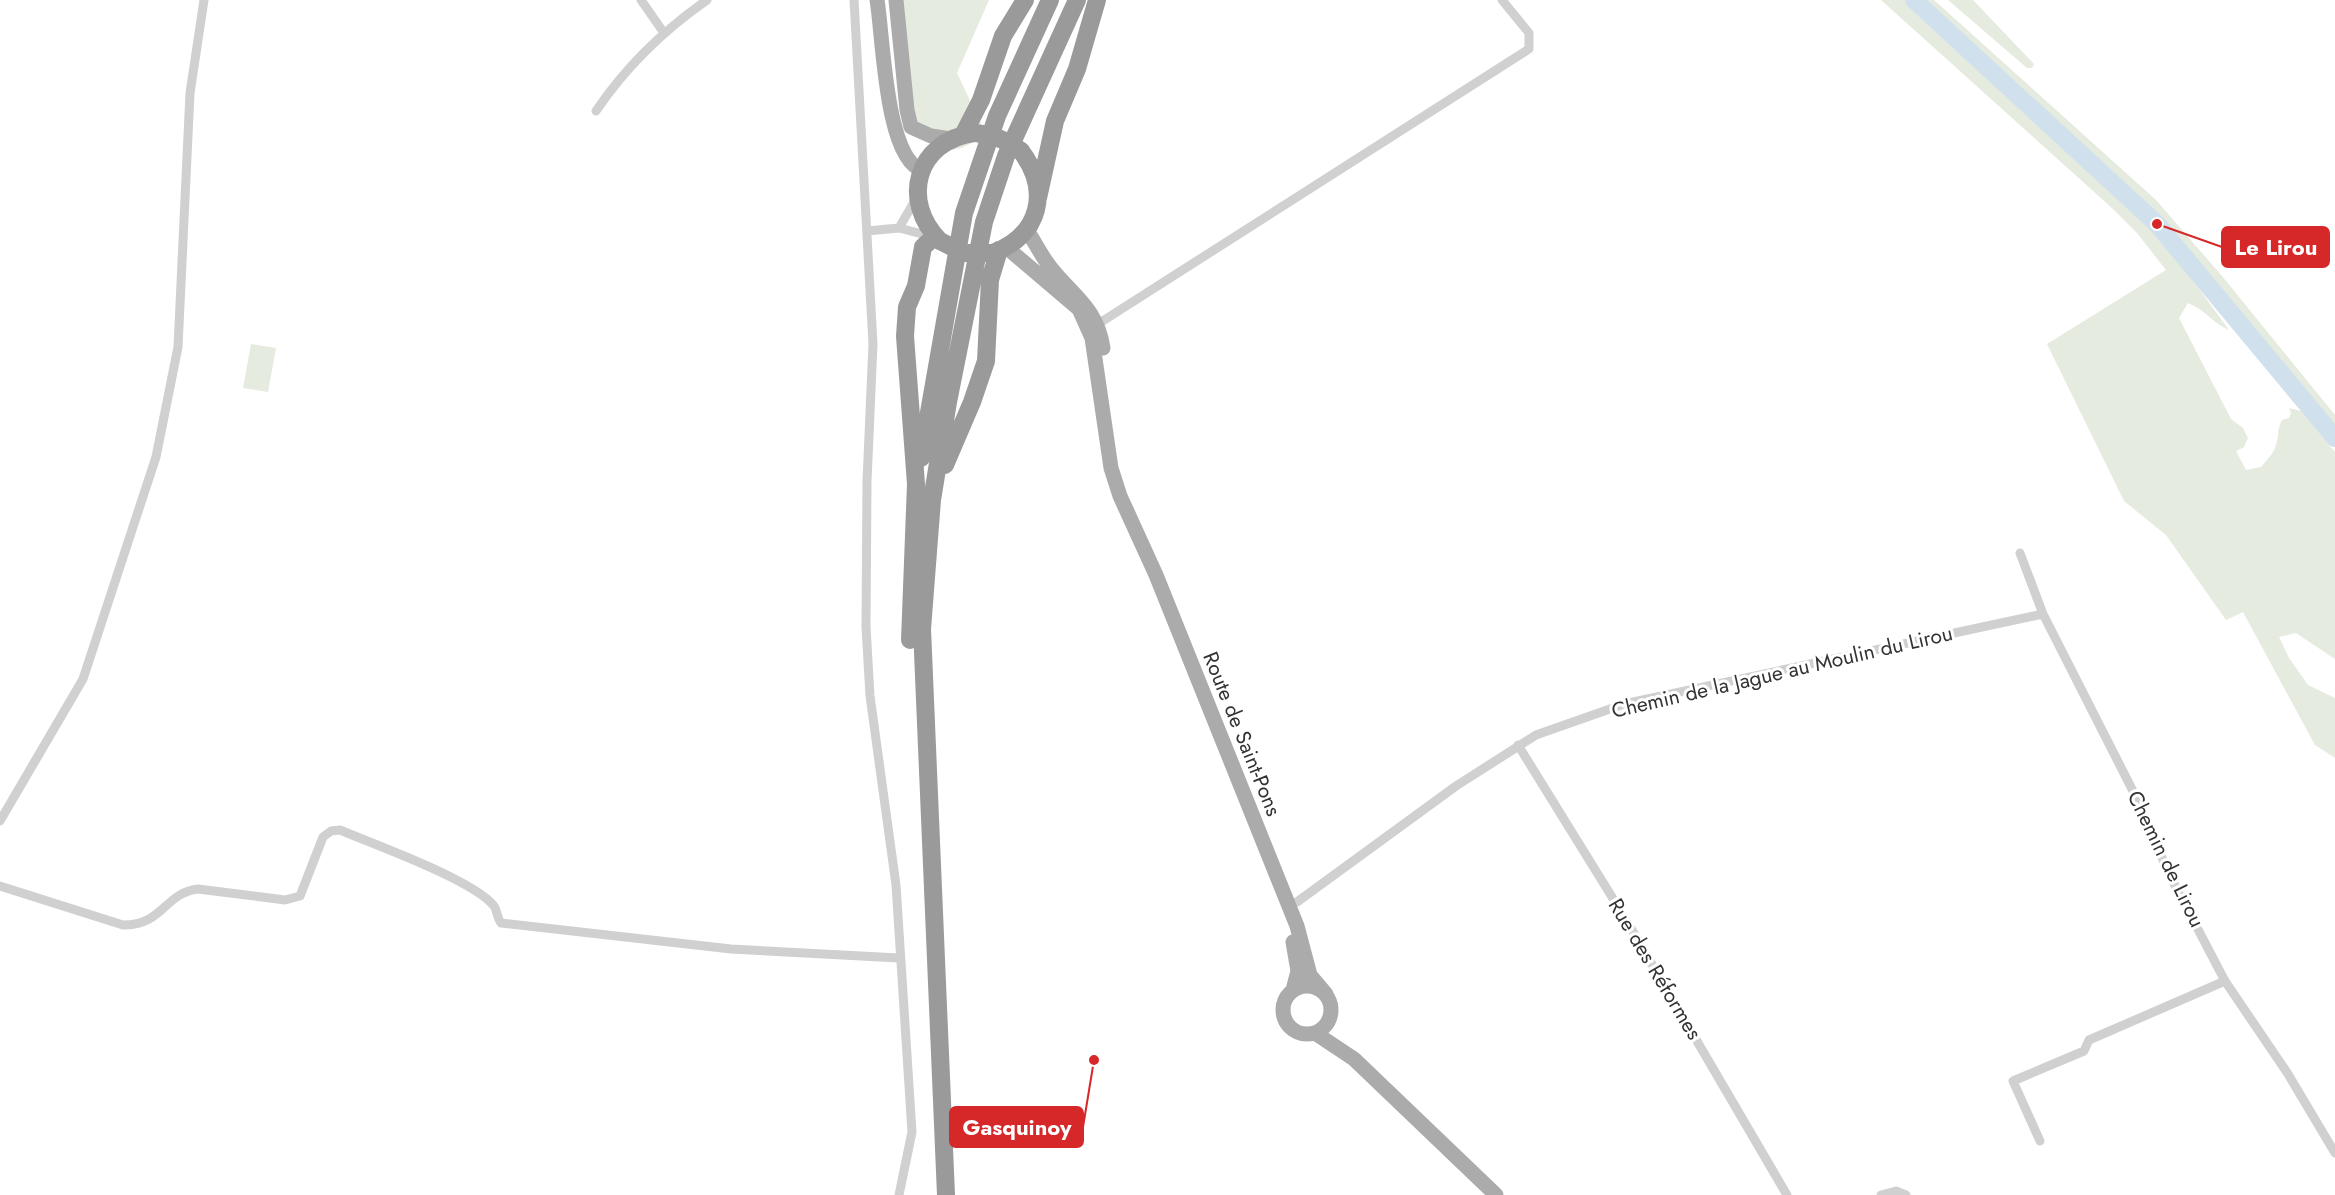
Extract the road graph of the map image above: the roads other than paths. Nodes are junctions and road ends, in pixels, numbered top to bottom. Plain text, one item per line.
1 (204, 0) edge
2 (641, 0) edge
3 (707, 0) edge
4 (854, 0) edge
5 (877, 0) edge
6 (896, 0) edge
7 (1025, 0) edge
8 (1050, 0) edge
9 (1077, 0) edge
10 (1097, 0) edge
11 (1502, 0) edge
12 (664, 33) junction
13 (596, 111) dead end
14 (963, 136) junction
15 (922, 170) junction
16 (917, 197) junction
17 (1037, 206) junction
18 (899, 228) junction
19 (867, 231) junction
20 (935, 236) junction
21 (999, 250) junction
22 (1092, 325) junction
23 (916, 484) junction
24 (932, 500) junction
25 (2020, 553) dead end
26 (2043, 614) junction
27 (1518, 745) junction
28 (0, 821) edge
29 (0, 886) edge
30 (1288, 907) junction
31 (899, 958) junction
32 (2225, 981) junction
33 (1293, 990) junction
34 (1326, 994) junction
35 (1331, 1017) junction
36 (1315, 1034) junction
37 (1354, 1059) junction
38 (2040, 1141) dead end
39 (2335, 1153) edge
40 (899, 1195) edge
41 (935, 1195) edge
42 (946, 1195) edge
43 (1496, 1195) edge
44 (1787, 1195) edge
45 (1881, 1195) edge
46 (1906, 1195) edge

1 - 28 street
2 - 12 street
3 - 12 street
4 - 19 street
5 - 15 main road
6 - 14 main road
7 - 14 highway
8 - 23 highway
9 - 24 highway
10 - 17 highway
11 - 22 street
12 - 13 street
14 - 15 highway
14 - 17 highway, bridge
15 - 16 highway
16 - 18 street
16 - 20 highway
17 - 21 highway
17 - 22 main road, Route de Saint-Pons
18 - 19 street
18 - 20 street
19 - 31 street
20 - 21 highway, bridge
20 - 23 highway
21 - 22 main road, Route de Saint-Pons
21 - 24 highway
22 - 30 main road, Route de Saint-Pons
23 - 41 highway
24 - 42 highway
25 - 26 street, Chemin de Lirou
26 - 27 street, Chemin de la Jague au Moulin du Lirou
26 - 32 street, Chemin de Lirou
27 - 30 street, Chemin de la Jague au Moulin du Lirou
27 - 44 street, Rue des Réformes
29 - 31 street
30 - 33 main road, Route de Saint-Pons
30 - 34 main road, Route de Saint-Pons
31 - 40 street
32 - 38 street
32 - 39 street, Chemin de Lirou
33 - 34 main road
33 - 36 main road
34 - 35 main road
35 - 36 main road
35 - 37 main road
36 - 37 main road
37 - 43 main road
45 - 46 street

